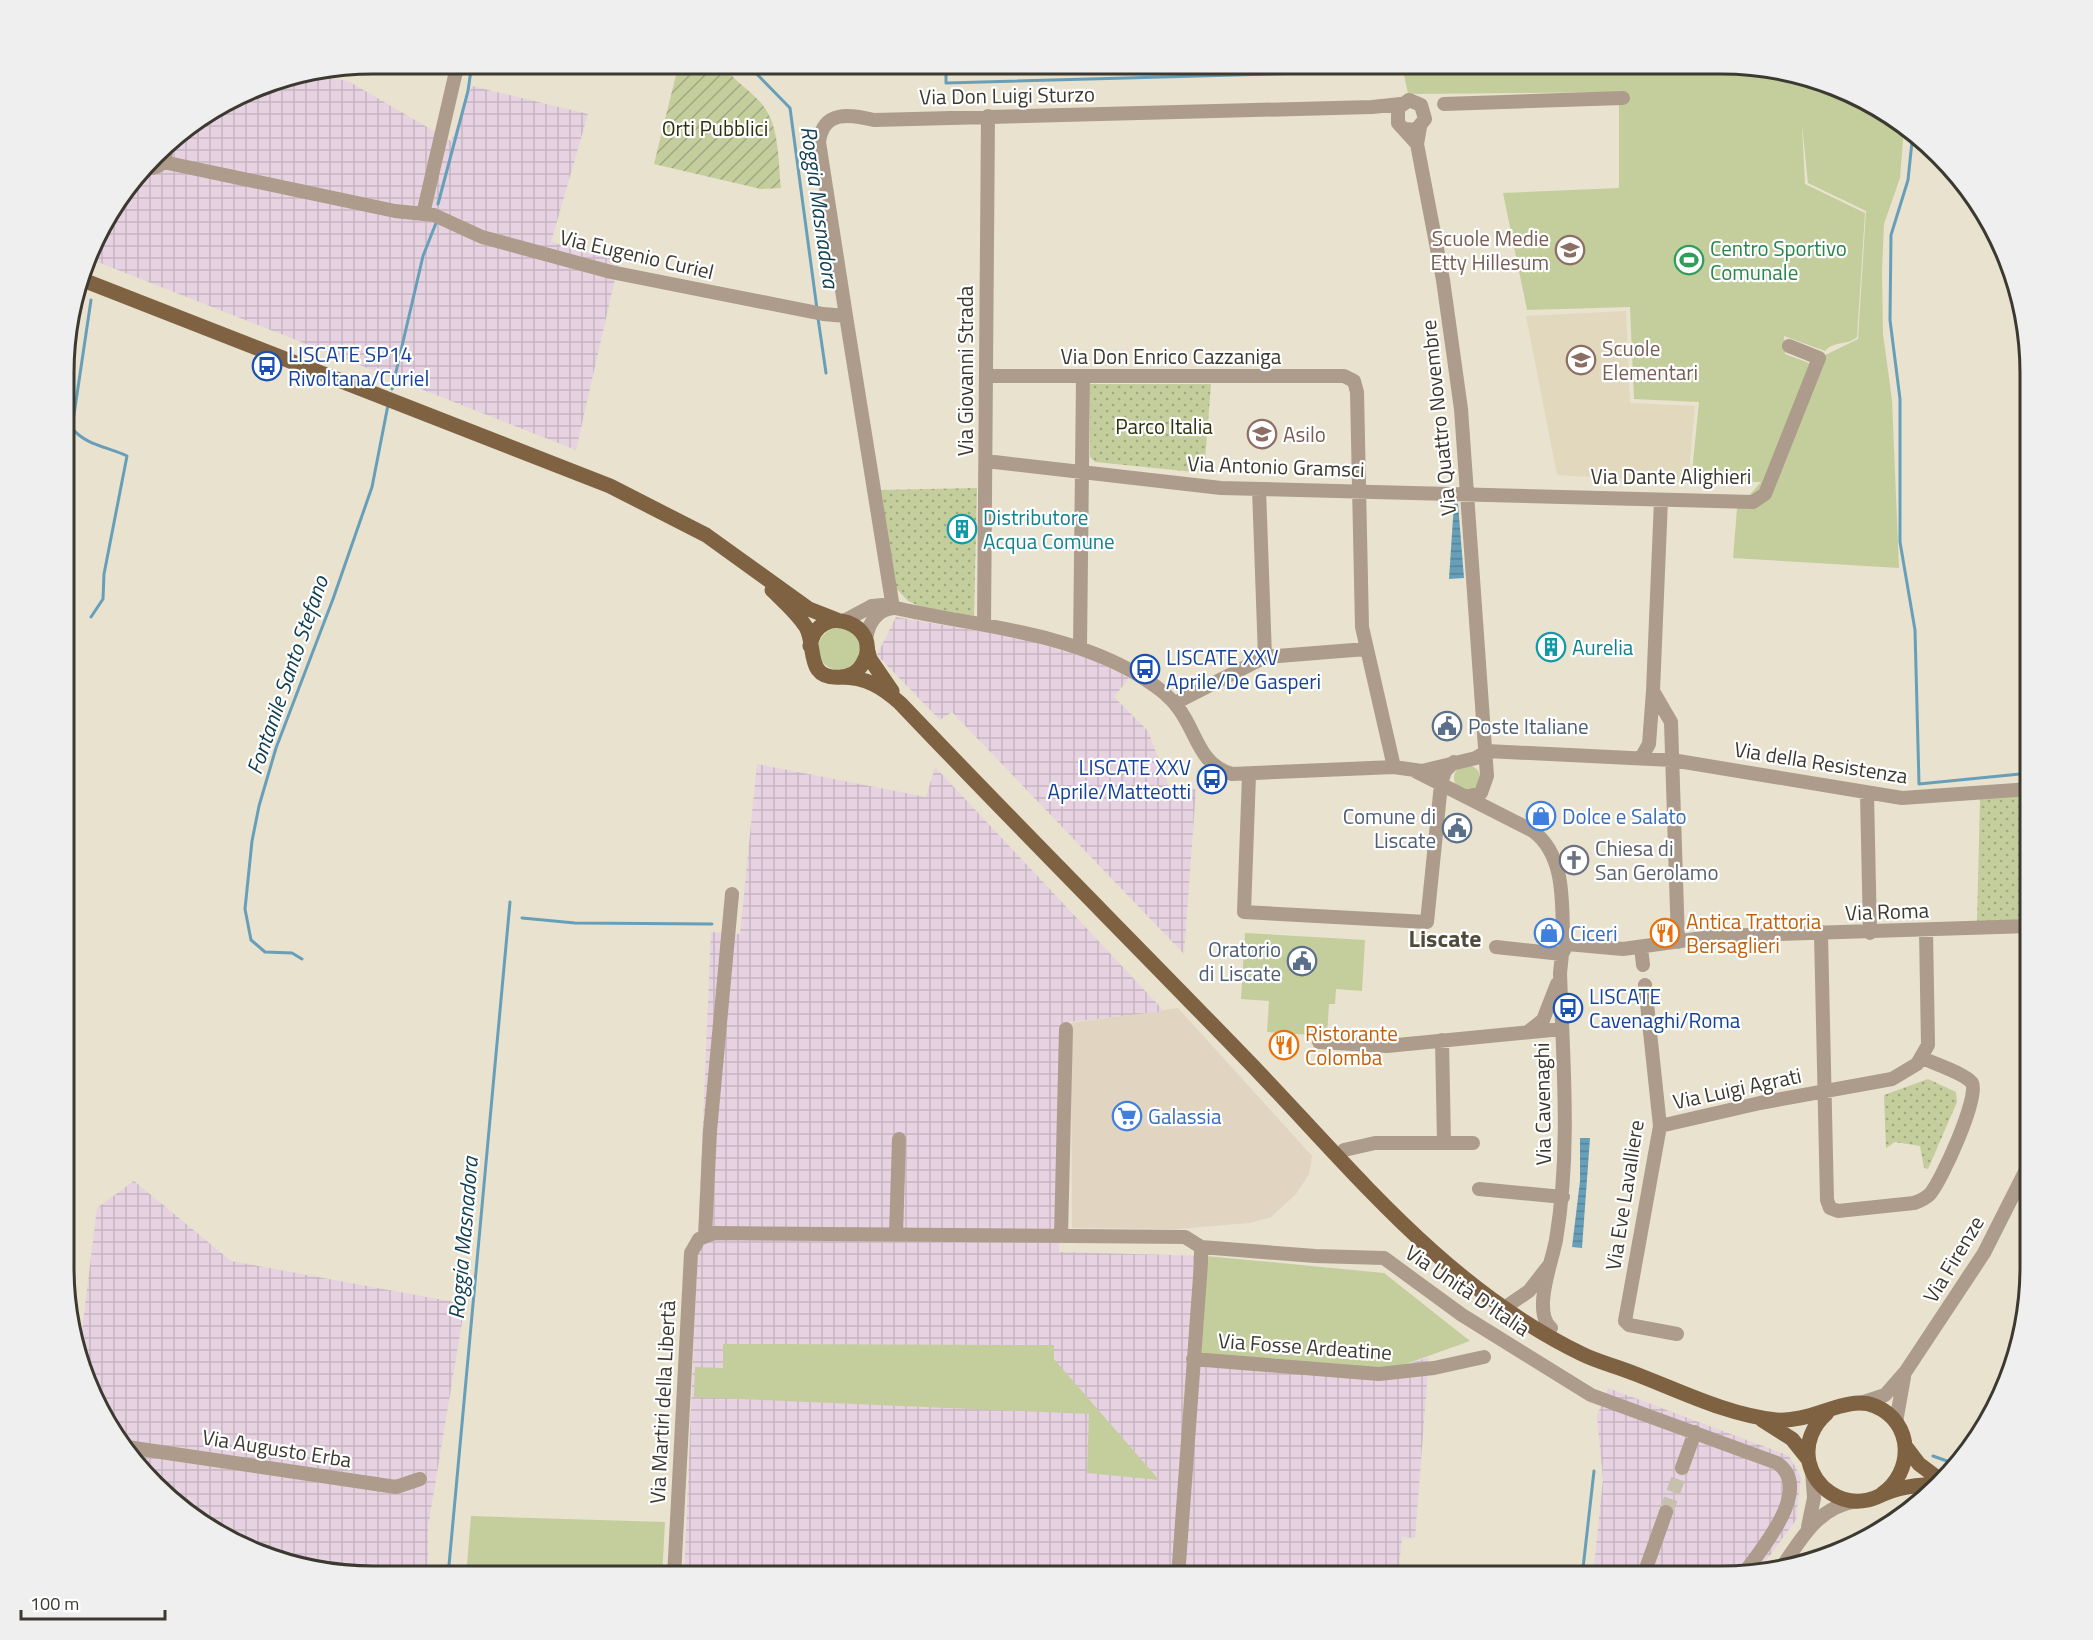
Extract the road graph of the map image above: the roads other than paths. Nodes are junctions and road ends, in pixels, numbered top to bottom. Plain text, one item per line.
1 (456, 74) edge
2 (1623, 98) dead end
3 (1401, 104) junction
4 (1444, 104) junction
5 (1421, 105) junction
6 (1372, 108) junction
7 (988, 116) junction
8 (1423, 123) junction
9 (1401, 124) junction
10 (1417, 144) junction
11 (166, 157) edge
12 (164, 162) junction
13 (155, 167) edge
14 (423, 214) junction
15 (87, 282) edge
16 (846, 316) junction
17 (1790, 346) dead end
18 (986, 376) junction
19 (1083, 378) junction
20 (986, 461) junction
21 (1082, 472) junction
22 (1259, 489) junction
23 (1359, 491) junction
24 (1469, 494) junction
25 (1661, 500) junction
26 (740, 558) junction
27 (893, 608) junction
28 (841, 621) junction
29 (984, 625) junction
30 (810, 646) junction
31 (867, 646) junction
32 (1080, 648) junction
33 (1366, 648) junction
34 (1265, 657) junction
35 (841, 677) junction
36 (1653, 691) junction
37 (1175, 703) junction
38 (900, 704) junction
39 (1487, 751) junction
40 (1641, 758) junction
41 (1471, 759) junction
42 (1672, 760) junction
43 (1452, 764) junction
44 (1395, 767) junction
45 (1412, 770) junction
46 (1249, 775) junction
47 (1487, 776) junction
48 (1441, 784) junction
49 (2020, 790) edge
50 (1460, 794) junction
51 (1867, 794) junction
52 (1492, 811) junction
53 (732, 894) dead end
54 (2020, 926) edge
55 (1926, 931) junction
56 (1870, 933) junction
57 (1821, 934) junction
58 (1678, 942) junction
59 (1496, 946) dead end
60 (1641, 947) junction
61 (1564, 949) junction
62 (1643, 964) dead end
63 (1560, 974) junction
64 (1645, 985) dead end
65 (1195, 1006) junction
66 (1065, 1029) dead end
67 (1562, 1029) junction
68 (1529, 1031) junction
69 (1442, 1040) junction
70 (1319, 1042) dead end
71 (1922, 1058) junction
72 (1823, 1091) junction
73 (1660, 1126) junction
74 (899, 1139) dead end
75 (1444, 1143) junction
76 (1473, 1143) dead end
77 (1344, 1150) junction
78 (2020, 1182) edge
79 (1479, 1189) dead end
80 (1563, 1197) junction
81 (896, 1234) junction
82 (705, 1236) junction
83 (1061, 1236) junction
84 (1198, 1244) junction
85 (1551, 1262) junction
86 (1510, 1304) junction
87 (1551, 1328) junction
88 (1677, 1334) dead end
89 (1484, 1357) dead end
90 (1193, 1359) junction
91 (1629, 1371) junction
92 (1906, 1371) junction
93 (1859, 1403) junction
94 (1833, 1409) junction
95 (1754, 1416) junction
96 (1896, 1422) junction
97 (1695, 1432) junction
98 (1906, 1447) junction
99 (134, 1448) edge
100 (1810, 1465) junction
101 (1682, 1468) tunnel mouth
102 (1935, 1476) edge
103 (420, 1479) dead end
104 (1925, 1486) edge
105 (1882, 1494) junction
106 (1859, 1501) junction
107 (1666, 1512) tunnel mouth
108 (1808, 1527) junction
109 (1787, 1559) edge
110 (1750, 1565) edge
111 (675, 1566) edge
112 (1179, 1566) edge
113 (1647, 1566) edge

1 - 14 street
2 - 4 street, Via Don Luigi Sturzo
3 - 5 street, Via Don Luigi Sturzo
3 - 6 street, Via Don Luigi Sturzo
3 - 9 street
4 - 5 street, Via Don Luigi Sturzo
4 - 8 street
5 - 8 street
6 - 7 street, Via Don Luigi Sturzo
6 - 9 street, Via Don Luigi Sturzo
7 - 16 street, Via Don Luigi Sturzo
7 - 18 street, Via Giovanni Strada
8 - 9 street
8 - 10 street, Via Quattro Novembre
9 - 10 street, Via Quattro Novembre
10 - 24 street, Via Quattro Novembre
11 - 12 street
12 - 13 street, Via Eugenio Curiel
12 - 14 street, Via Eugenio Curiel
14 - 16 street, Via Eugenio Curiel
15 - 26 main road
16 - 27 street
17 - 25 street, Via Dante Alighieri
18 - 19 street, Via Don Enrico Cazzaniga
18 - 20 street, Via Giovanni Strada
19 - 21 street
19 - 23 street, Via Don Enrico Cazzaniga
20 - 21 street, Via Antonio Gramsci
20 - 29 street, Via Giovanni Strada
21 - 22 street, Via Antonio Gramsci
21 - 32 street
22 - 23 street, Via Antonio Gramsci
22 - 34 street
23 - 24 street, Via Antonio Gramsci
23 - 33 street
24 - 25 street, Via Dante Alighieri
24 - 39 street, Via Quattro Novembre
25 - 36 street
26 - 28 main road
26 - 30 main road
27 - 28 street
27 - 29 street
27 - 31 street
28 - 30 main road
28 - 31 main road
29 - 32 street
30 - 35 main road
31 - 35 main road
31 - 38 main road
32 - 37 street
33 - 34 street
33 - 44 street
34 - 37 street
35 - 38 main road
36 - 40 street
36 - 42 street
37 - 46 street
38 - 65 main road
39 - 40 street, Via della Resistenza
39 - 41 street
39 - 47 street, Via Quattro Novembre
40 - 42 street, Via della Resistenza
41 - 43 street
41 - 47 street
42 - 51 street, Via della Resistenza
42 - 58 street
43 - 45 street
43 - 48 street
43 - 50 street
44 - 45 street
44 - 46 street
45 - 48 street, Via Cavenaghi
46 - 48 street
47 - 50 street
47 - 52 street, Via Quattro Novembre
48 - 50 street, Via Cavenaghi
49 - 51 street, Via della Resistenza
50 - 52 street, Via Cavenaghi
51 - 56 street
52 - 61 street, Via Cavenaghi
53 - 82 street
54 - 55 street, Via Roma
55 - 56 street, Via Roma
55 - 71 street
56 - 57 street, Via Roma
57 - 58 street, Via Roma
57 - 72 street
58 - 60 street, Via Roma
59 - 61 street, Via Roma
60 - 61 street, Via Roma
60 - 62 street
61 - 63 street, Via Cavenaghi
63 - 67 street, Via Cavenaghi
63 - 68 street
64 - 73 street, Via Eve Lavalliere
65 - 77 main road
65 - 91 main road
66 - 83 street
67 - 68 street
67 - 80 street, Via Cavenaghi
68 - 69 street
69 - 70 street
69 - 75 street
71 - 72 street, Via Luigi Agrati
71 - 72 street, Via Luigi Agrati
72 - 73 street, Via Luigi Agrati
73 - 88 street, Via Eve Lavalliere
74 - 81 street
75 - 76 street
75 - 77 street
77 - 86 main road
78 - 92 street, Via Firenze
79 - 80 street
80 - 85 street, Via Cavenaghi
81 - 82 street
81 - 83 street
82 - 111 street, Via Martiri della Libertà
83 - 84 street
84 - 90 street
84 - 97 street, Via Unità D'Italia
85 - 86 street, Via Cavenaghi
85 - 87 street, Via Cavenaghi
86 - 87 main road
87 - 91 main road
89 - 90 street, Via Fosse Ardeatine
90 - 112 street
91 - 95 main road
92 - 93 street, Via Firenze
92 - 96 street, Via Firenze
93 - 94 main road
93 - 96 main road
94 - 95 main road
94 - 100 main road
95 - 100 main road
96 - 98 main road
97 - 101 street
97 - 110 street, Via Unità D'Italia
98 - 102 main road
98 - 105 main road
99 - 103 street, Via Augusto Erba
100 - 106 main road
100 - 108 street
104 - 105 main road
105 - 106 main road
106 - 108 street
107 - 113 street
108 - 109 street

